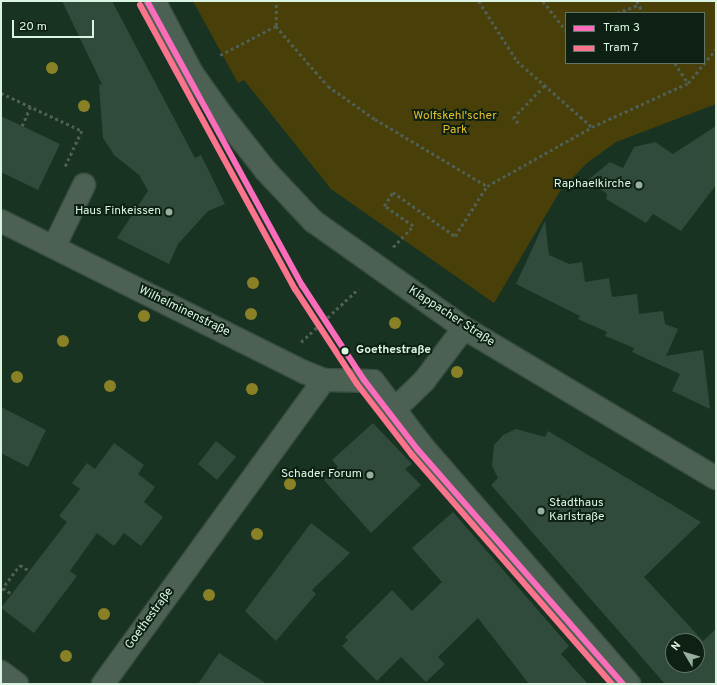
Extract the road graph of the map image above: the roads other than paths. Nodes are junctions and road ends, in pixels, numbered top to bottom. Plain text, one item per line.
1 (154, 1) edge
2 (84, 185) dead end
3 (1, 221) edge
4 (54, 247) junction
5 (464, 328) junction
6 (324, 380) junction
7 (395, 409) junction
8 (716, 478) edge
9 (1, 672) edge
10 (17, 684) edge
11 (103, 684) edge
12 (629, 684) edge

1 - 5 street, Klappacher Straße
2 - 4 street
3 - 4 street, Wilhelminenstraße
4 - 6 street, Wilhelminenstraße
5 - 7 street
5 - 8 street, Klappacher Straße
6 - 7 street, Wilhelminenstraße
6 - 11 street, Goethestraße
7 - 12 street
9 - 10 street

